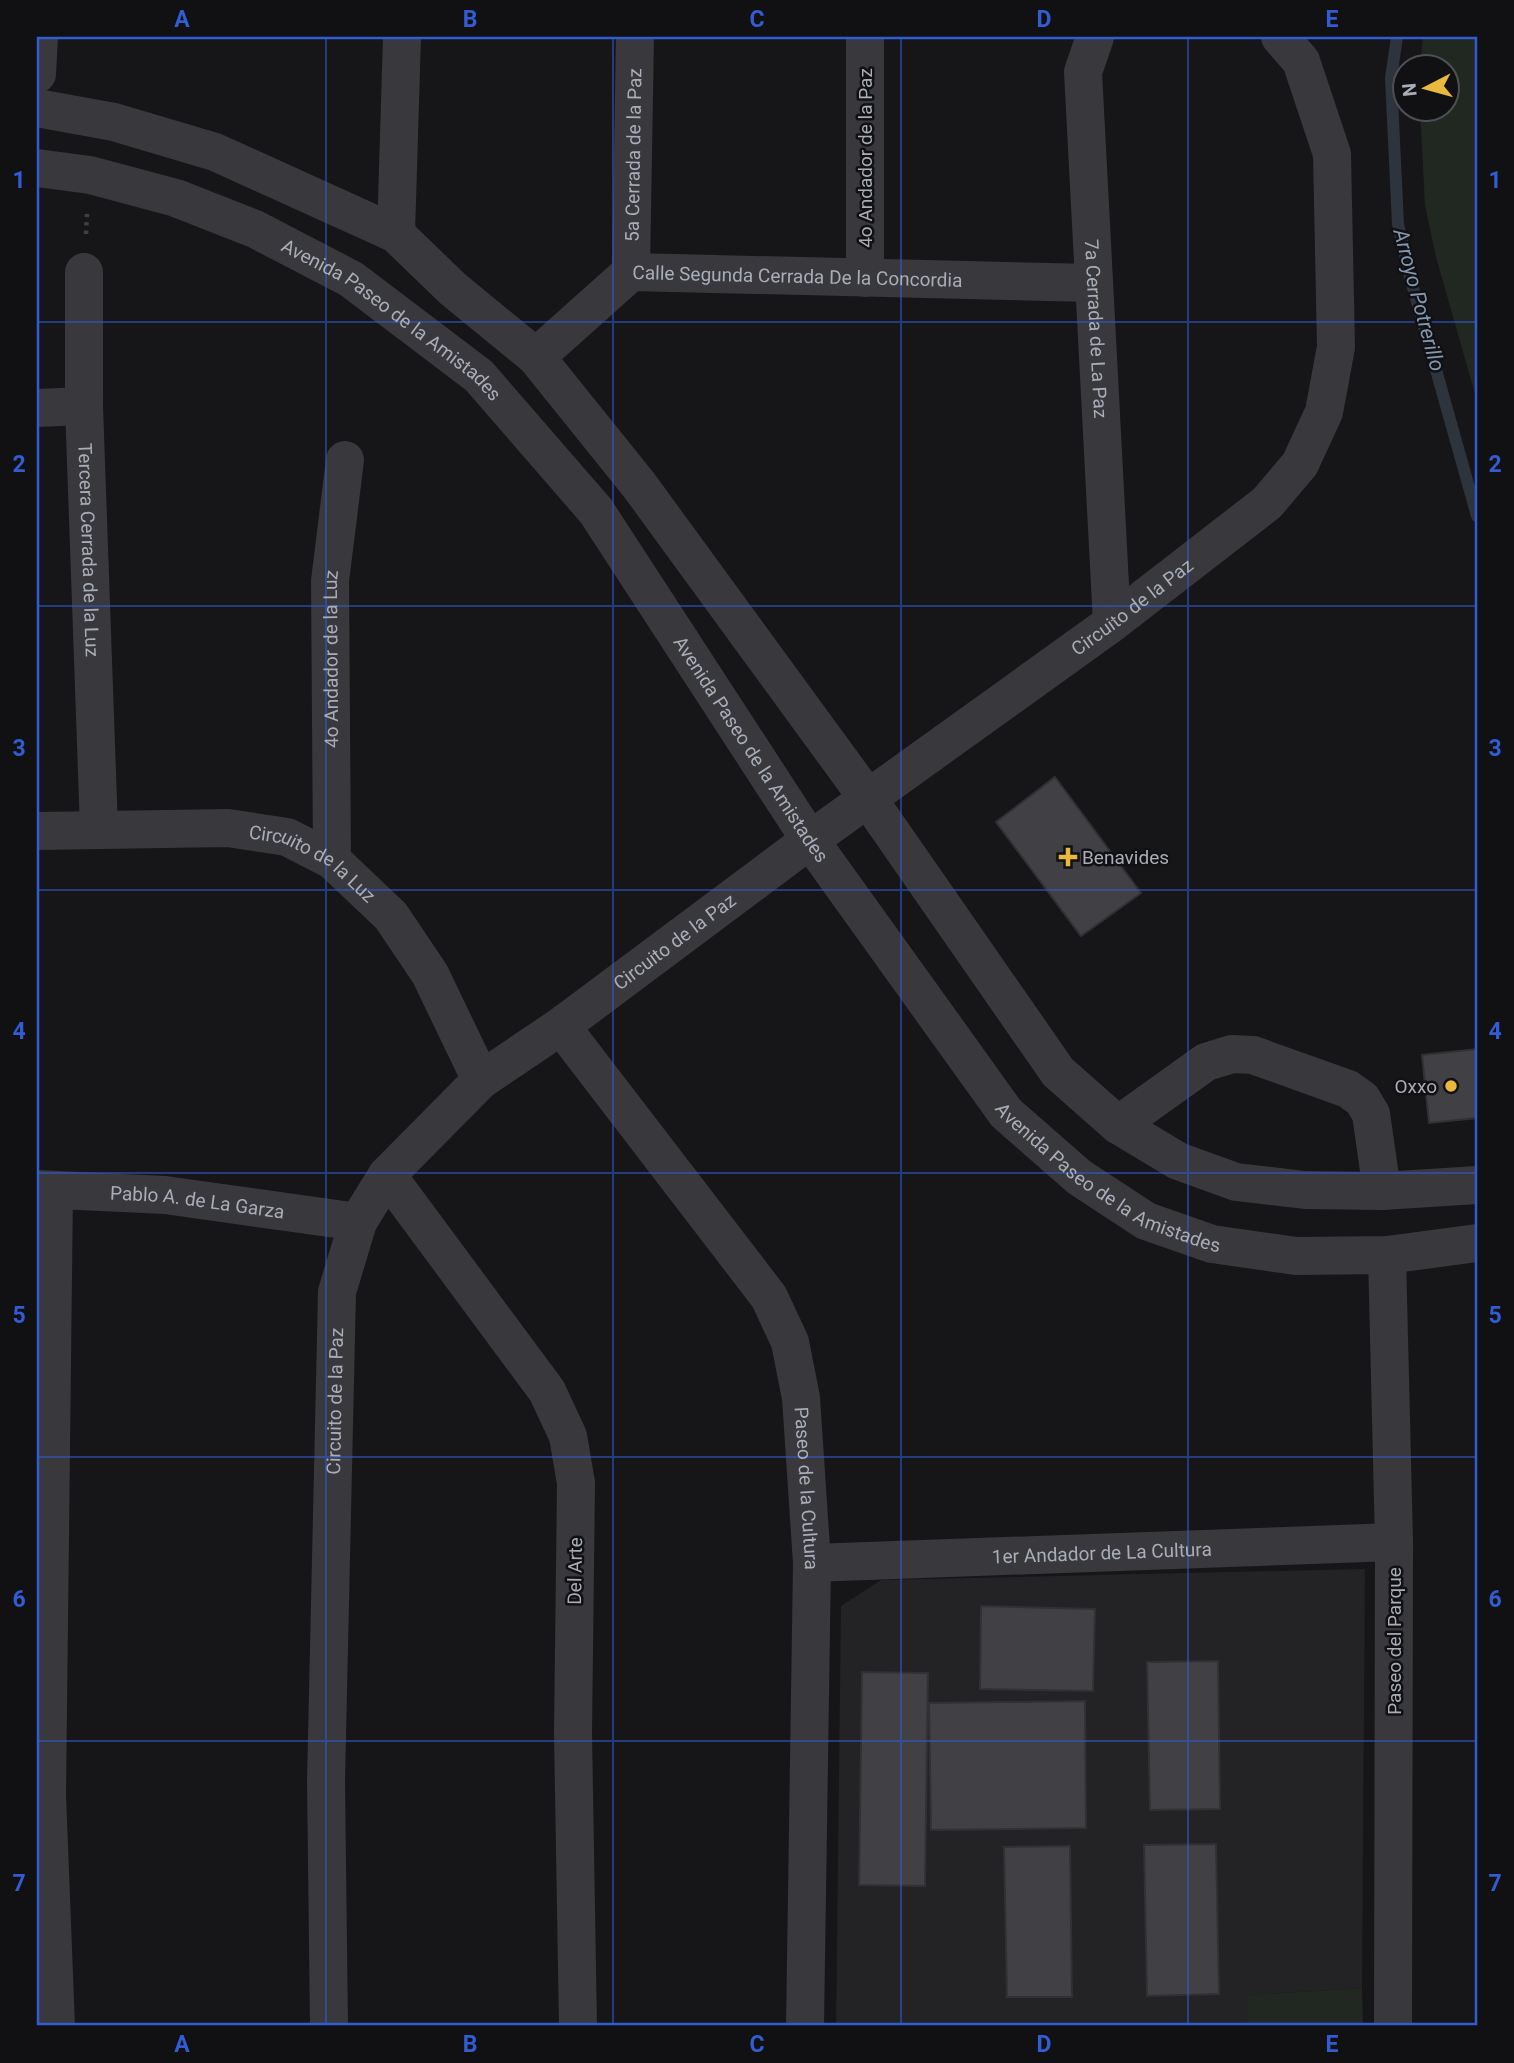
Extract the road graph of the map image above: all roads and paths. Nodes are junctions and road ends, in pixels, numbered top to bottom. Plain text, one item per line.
1 (39, 37) edge
2 (402, 37) edge
3 (635, 37) edge
4 (865, 37) edge
5 (1095, 37) edge
6 (1280, 37) edge
7 (37, 74) edge
8 (37, 108) edge
9 (37, 168) edge
10 (90, 175) junction
11 (396, 234) junction
12 (84, 272) joint
13 (631, 272) junction
14 (865, 278) junction
15 (1093, 284) junction
16 (536, 357) junction
17 (84, 406) junction
18 (37, 408) edge
19 (345, 460) dead end
20 (1112, 623) junction
21 (869, 800) junction
22 (99, 829) junction
23 (37, 831) edge
24 (810, 840) junction
25 (332, 860) junction
26 (561, 1026) junction
27 (481, 1080) junction
28 (1118, 1125) junction
29 (387, 1175) junction
30 (1477, 1185) edge
31 (46, 1189) edge
32 (1382, 1191) junction
33 (358, 1222) junction
34 (1477, 1243) edge
35 (1387, 1255) junction
36 (1394, 1542) junction
37 (812, 1563) junction
38 (56, 2026) edge
39 (329, 2026) edge
40 (578, 2026) edge
41 (805, 2026) edge
42 (1393, 2026) edge

1 - 7 street
2 - 11 street
3 - 13 street, 5a Cerrada de la Paz
4 - 14 street, 4o Andador de la Paz
5 - 15 street, 7a Cerrada de La Paz
6 - 20 street, Circuito de la Paz
8 - 11 street
9 - 10 street, Avenida Paseo de la Amistades
10 - 12 path
10 - 24 street, Avenida Paseo de la Amistades
11 - 16 street
12 - 17 street, Tercera Cerrada de la Luz
13 - 14 street, Calle Segunda Cerrada De la Concordia
13 - 16 street, Calle Segunda Cerrada De la Concordia
14 - 15 street, Calle Segunda Cerrada De la Concordia
15 - 20 street, 7a Cerrada de La Paz
16 - 21 street
17 - 18 street
17 - 22 street, Tercera Cerrada de la Luz
19 - 25 street, 4o Andador de la Luz
20 - 21 street, Circuito de la Paz
21 - 24 street, Circuito de la Paz
21 - 28 street
22 - 23 street, Circuito de la Luz
22 - 25 street, Circuito de la Luz
24 - 26 street, Circuito de la Paz
24 - 35 street, Avenida Paseo de la Amistades
25 - 27 street, Circuito de la Luz
26 - 27 street, Circuito de la Paz
26 - 37 street, Paseo de la Cultura
27 - 29 street, Circuito de la Paz
28 - 32 street
28 - 32 street
29 - 33 street, Circuito de la Paz
29 - 40 street, Del Arte
30 - 32 street
31 - 33 street, Pablo A. de La Garza
31 - 38 street
33 - 39 street, Circuito de la Paz
34 - 35 street, Avenida Paseo de la Amistades
35 - 36 street, Paseo del Parque
36 - 37 street, 1er Andador de La Cultura
36 - 42 street, Paseo del Parque
37 - 41 street, Paseo de la Cultura

